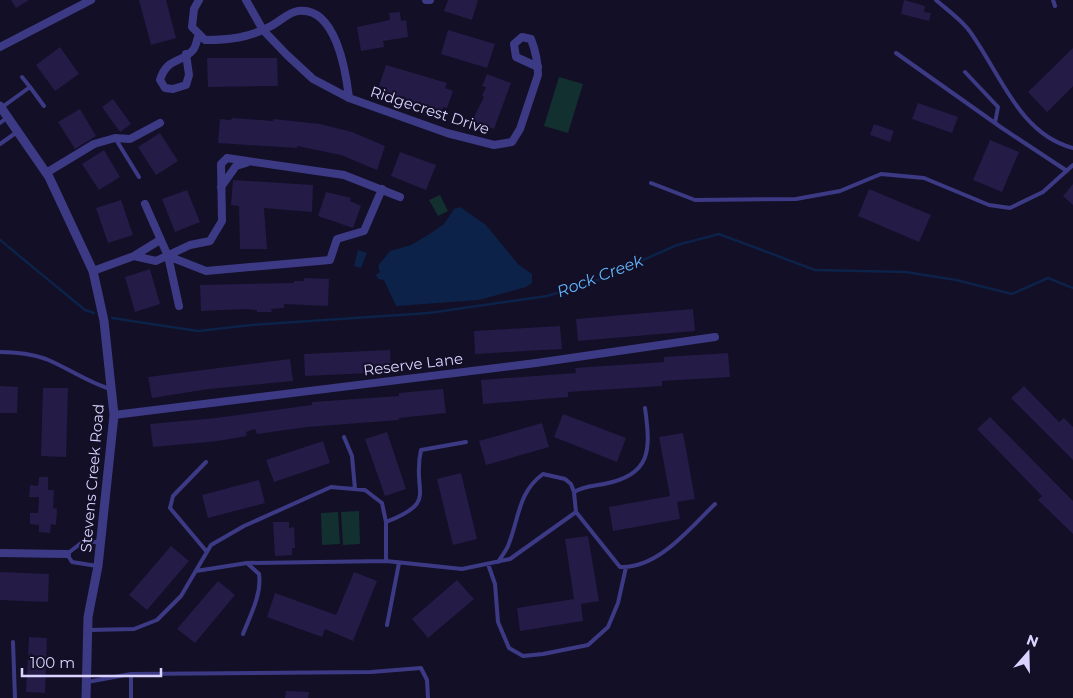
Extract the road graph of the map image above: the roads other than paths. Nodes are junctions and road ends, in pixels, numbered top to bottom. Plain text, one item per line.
1 (91, 0) edge
2 (199, 0) edge
3 (246, 0) edge
4 (426, 0) edge
5 (430, 0) edge
6 (936, 0) edge
7 (1053, 0) edge
8 (1055, 6) dead end
9 (263, 30) junction
10 (199, 34) junction
11 (0, 47) edge
12 (896, 53) dead end
13 (186, 54) junction
14 (538, 67) dead end
15 (965, 72) dead end
16 (22, 77) dead end
17 (30, 87) junction
18 (349, 98) junction
19 (44, 106) dead end
20 (1, 107) edge
21 (4, 120) edge
22 (160, 123) dead end
23 (994, 123) junction
24 (18, 132) junction
25 (115, 138) junction
26 (0, 144) edge
27 (1073, 148) edge
28 (250, 162) junction
29 (1073, 165) edge
30 (1067, 171) junction
31 (46, 173) junction
32 (139, 177) dead end
33 (651, 183) dead end
34 (220, 189) junction
35 (382, 189) junction
36 (400, 197) dead end
37 (145, 204) dead end
38 (160, 240) junction
39 (134, 256) junction
40 (168, 256) junction
41 (93, 271) junction
42 (179, 306) dead end
43 (715, 337) dead end
44 (0, 352) edge
45 (113, 390) junction
46 (645, 408) dead end
47 (114, 415) junction
48 (344, 438) dead end
49 (466, 442) dead end
50 (206, 462) dead end
51 (355, 489) junction
52 (574, 492) junction
53 (715, 504) dead end
54 (576, 512) junction
55 (386, 522) junction
56 (100, 543) junction
57 (207, 552) junction
58 (0, 553) edge
59 (67, 554) junction
60 (386, 561) junction
61 (498, 562) junction
62 (247, 563) junction
63 (399, 563) junction
64 (488, 564) junction
65 (98, 566) junction
66 (626, 567) junction
67 (196, 572) junction
68 (387, 625) dead end
69 (88, 630) junction
70 (243, 634) dead end
71 (13, 642) dead end
72 (131, 674) junction
73 (85, 682) junction
74 (15, 698) edge
75 (86, 698) edge
76 (131, 698) edge
77 (428, 698) edge

1 - 11 street
2 - 10 street
3 - 9 street, Ridgecrest Drive
4 - 5 street
6 - 27 lane
7 - 8 lane
9 - 10 street, Ridgecrest Drive
9 - 18 street, Ridgecrest Drive
9 - 18 street, Ridgecrest Drive
10 - 13 street
12 - 23 lane
13 - 13 street
14 - 18 street, Ridgecrest Drive
15 - 23 lane
16 - 17 lane
17 - 19 lane
17 - 20 lane
20 - 21 street, Stevens Creek Road
21 - 24 street, Stevens Creek Road
22 - 25 street
23 - 30 lane
24 - 26 lane
24 - 31 street, Stevens Creek Road
25 - 31 street
25 - 32 lane
28 - 34 street
28 - 34 street
28 - 35 street
29 - 30 lane
30 - 33 lane
31 - 41 street, Stevens Creek Road
34 - 40 street
35 - 36 street
35 - 40 street
37 - 38 street
38 - 39 street
38 - 40 street
39 - 40 street
39 - 41 street
40 - 42 street
41 - 45 street, Stevens Creek Road
43 - 47 street, Reserve Lane
44 - 45 lane
45 - 47 street, Stevens Creek Road
46 - 52 lane
47 - 56 street, Stevens Creek Road
48 - 51 lane
49 - 55 lane
50 - 57 lane
51 - 55 lane
51 - 57 lane
52 - 54 lane
52 - 61 lane
53 - 66 lane
54 - 61 lane
54 - 66 lane
55 - 60 lane
56 - 59 lane
56 - 65 street, Stevens Creek Road
57 - 67 lane
58 - 59 street
59 - 65 lane
60 - 62 lane
60 - 63 lane
61 - 64 lane
62 - 67 lane
62 - 70 lane
63 - 64 lane
63 - 68 lane
64 - 66 lane
65 - 69 street, Stevens Creek Road
67 - 69 lane
69 - 73 street, Stevens Creek Road
71 - 74 lane
72 - 73 lane
72 - 76 lane
72 - 77 lane
73 - 75 street, Stevens Creek Road

